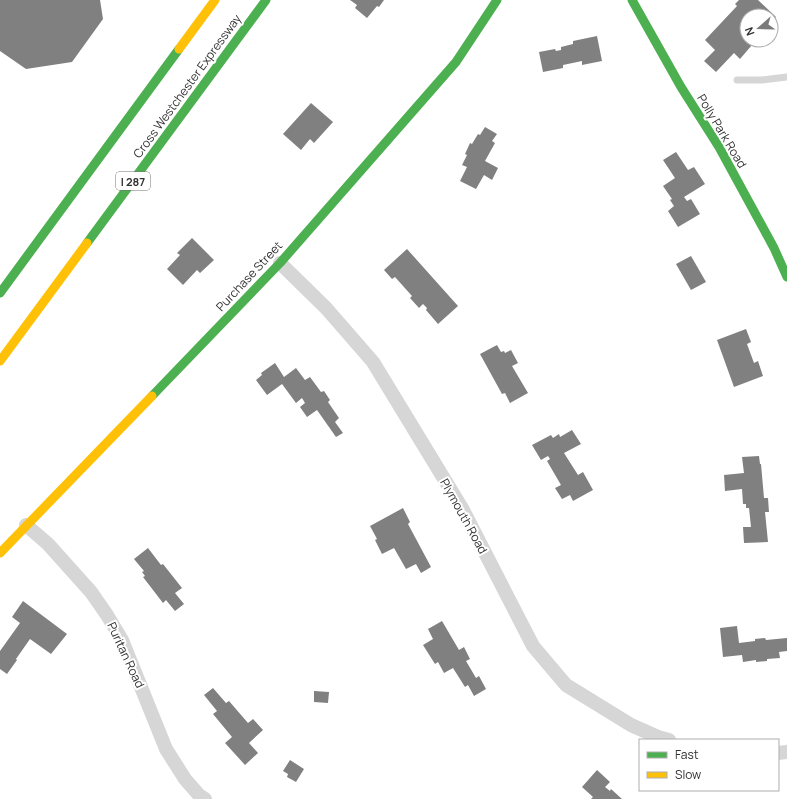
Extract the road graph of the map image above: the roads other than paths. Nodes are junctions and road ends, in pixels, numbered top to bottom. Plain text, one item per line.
1 (215, 0) edge
2 (266, 0) edge
3 (497, 0) edge
4 (632, 0) edge
5 (787, 77) edge
6 (737, 80) dead end
7 (280, 263) junction
8 (787, 278) edge
9 (0, 293) edge
10 (0, 361) edge
11 (26, 524) junction
12 (0, 553) edge
13 (665, 739) edge
14 (205, 799) edge

1 - 9 main road
2 - 10 main road, Cross Westchester Expressway / I 287
3 - 7 main road, Purchase Street
4 - 8 main road, Polly Park Road
5 - 6 lane
7 - 11 main road, Purchase Street
7 - 13 street, Plymouth Road
11 - 12 main road, Purchase Street
11 - 14 street, Puritan Road

